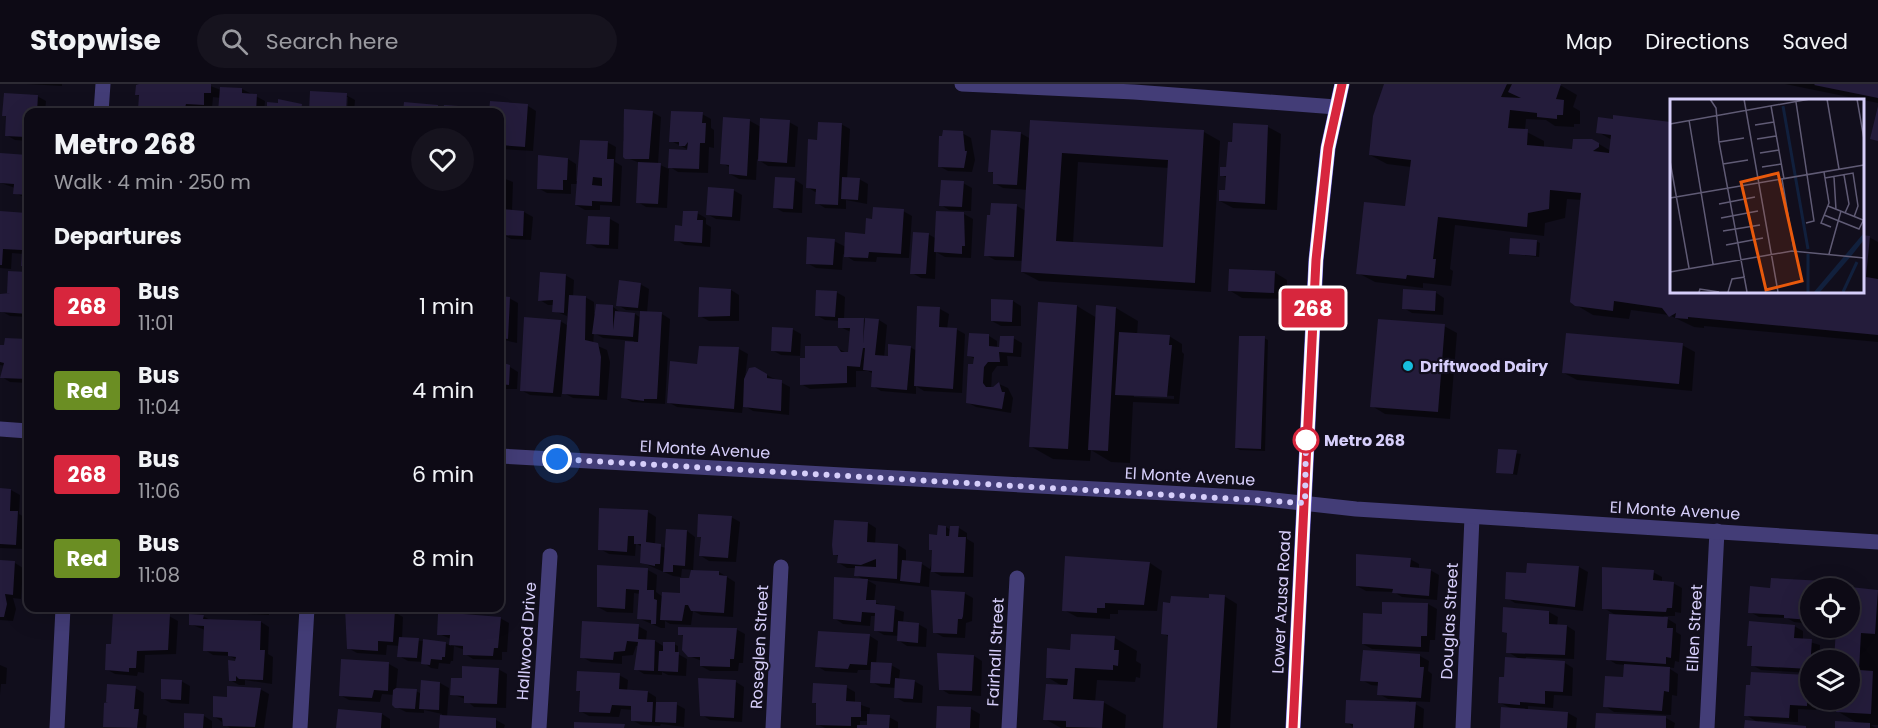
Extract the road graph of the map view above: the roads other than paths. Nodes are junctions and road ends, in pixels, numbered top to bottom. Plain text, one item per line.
1 (103, 84) edge
2 (962, 84) edge
3 (1342, 84) edge
4 (1336, 107) junction
5 (101, 108) edge
6 (0, 429) edge
7 (24, 431) edge
8 (504, 456) edge
9 (1305, 503) junction
10 (1472, 517) junction
11 (1717, 531) junction
12 (1878, 542) edge
13 (550, 556) dead end
14 (781, 567) dead end
15 (1017, 578) dead end
16 (63, 612) edge
17 (307, 612) edge
18 (57, 728) edge
19 (300, 728) edge
20 (539, 728) edge
21 (773, 728) edge
22 (1009, 728) edge
23 (1293, 728) edge
24 (1463, 728) edge
25 (1707, 728) edge

1 - 5 street
2 - 4 street
3 - 4 main road, Lower Azusa Road
4 - 9 main road, Lower Azusa Road
6 - 7 street
8 - 9 street, El Monte Avenue
9 - 10 street, El Monte Avenue
9 - 23 main road, Lower Azusa Road
10 - 11 street, El Monte Avenue
10 - 24 street, Douglas Street
11 - 12 street, El Monte Avenue
11 - 25 street, Ellen Street
13 - 20 street, Hallwood Drive
14 - 21 street, Roseglen Street
15 - 22 street, Fairhall Street
16 - 18 street
17 - 19 street

